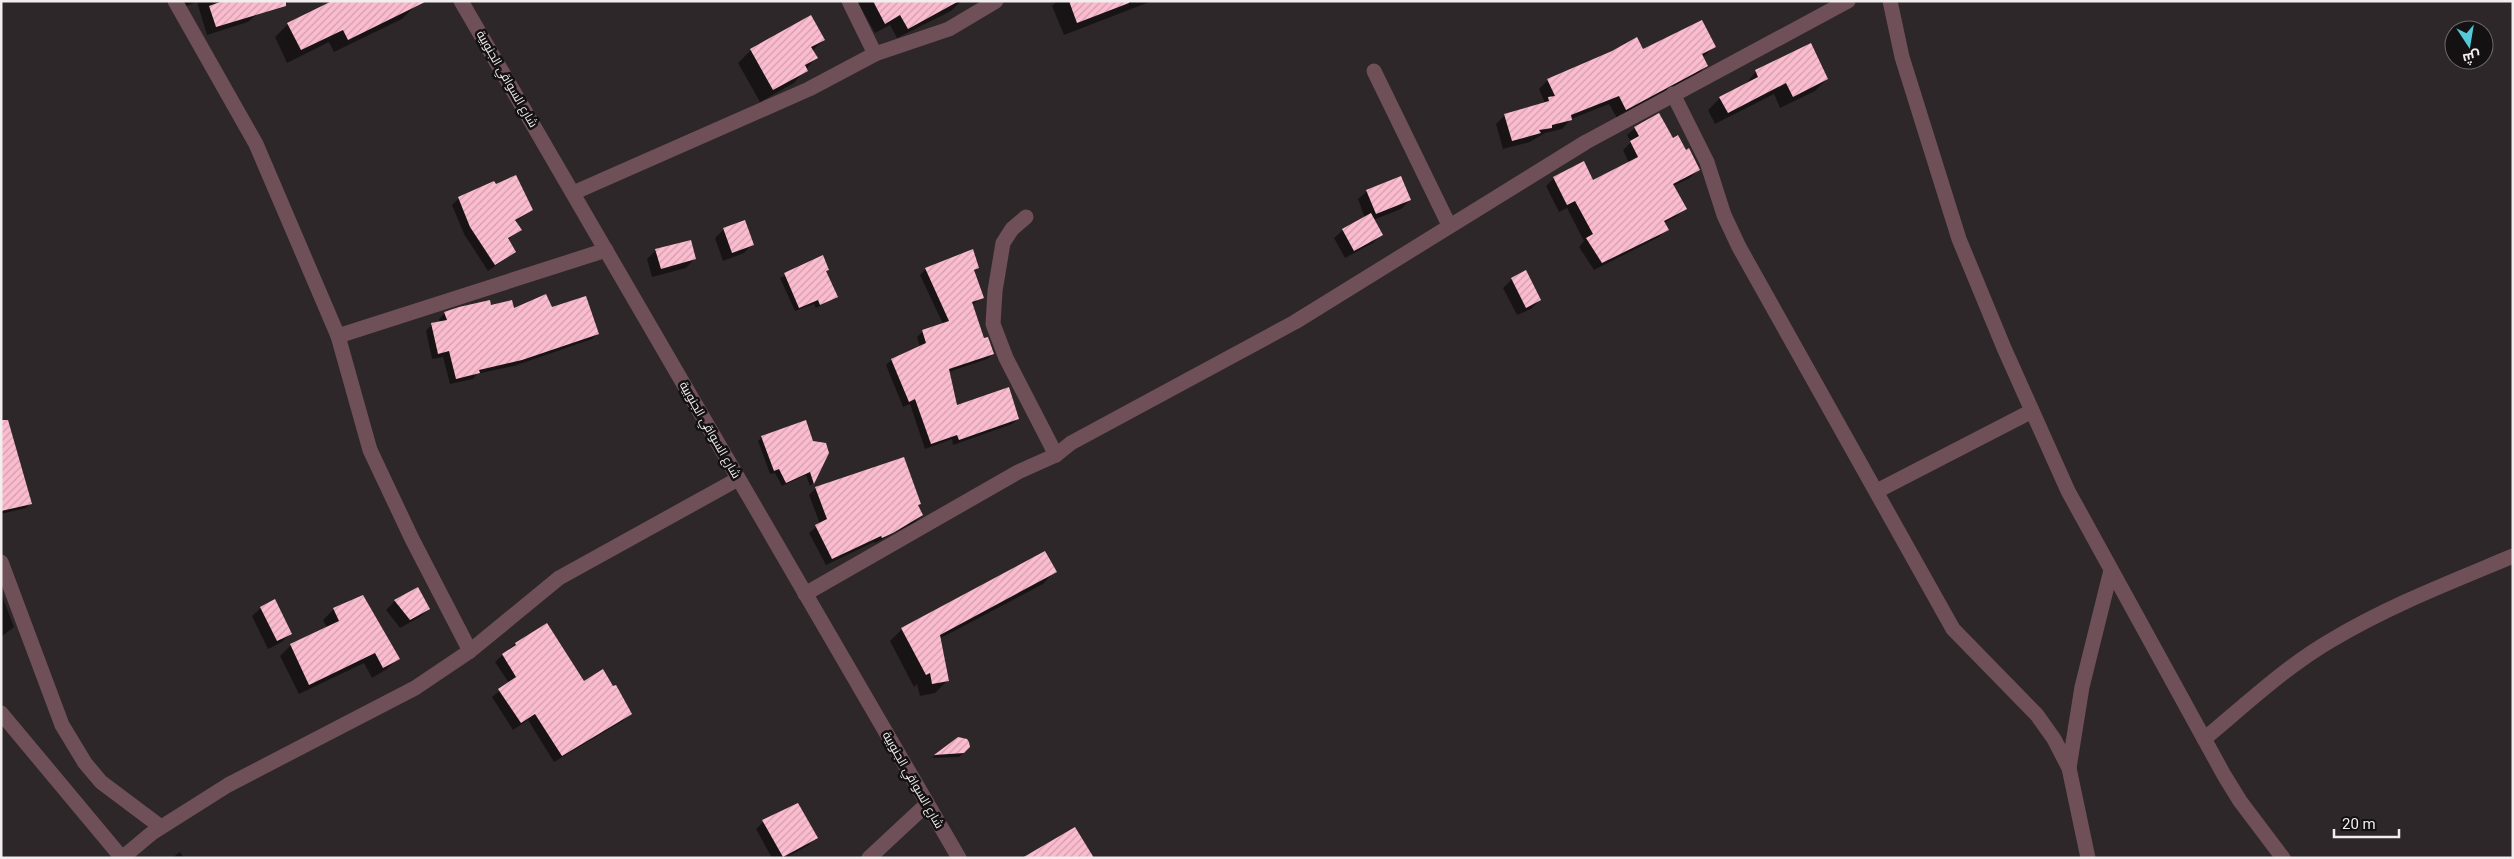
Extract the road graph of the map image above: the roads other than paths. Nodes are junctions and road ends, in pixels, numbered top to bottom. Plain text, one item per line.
1 (175, 1) edge
2 (849, 1) edge
3 (996, 1) edge
4 (1848, 1) edge
5 (1890, 1) edge
6 (463, 2) edge
7 (875, 54) junction
8 (1374, 71) dead end
9 (1673, 94) junction
10 (573, 193) junction
11 (1026, 217) dead end
12 (1449, 225) junction
13 (606, 250) junction
14 (338, 336) junction
15 (2032, 411) junction
16 (1056, 455) junction
17 (738, 479) junction
18 (1877, 491) junction
19 (2513, 556) edge
20 (1, 562) edge
21 (2111, 570) junction
22 (805, 594) junction
23 (470, 651) junction
24 (1, 714) edge
25 (2204, 739) junction
26 (2069, 768) junction
27 (927, 804) junction
28 (161, 827) junction
29 (122, 858) edge
30 (869, 858) edge
31 (959, 858) edge
32 (2088, 858) edge
33 (2284, 858) edge

1 - 14 street
2 - 7 street
3 - 7 street
4 - 9 street
5 - 15 street
6 - 10 street, شارع السواقي الجنوبية
7 - 10 street
8 - 12 street
9 - 12 street
9 - 18 street
10 - 13 street, شارع السواقي الجنوبية
11 - 16 street
12 - 16 street
13 - 14 street
13 - 17 street, شارع السواقي الجنوبية
14 - 23 street
15 - 18 street
15 - 21 street
16 - 22 street
17 - 22 street, شارع السواقي الجنوبية
17 - 23 street
18 - 26 street
19 - 25 street
20 - 28 street
21 - 25 street
21 - 26 street
22 - 27 street, شارع السواقي الجنوبية
23 - 28 street
24 - 29 street
25 - 33 street
26 - 32 street
27 - 30 street
27 - 31 street, شارع السواقي الجنوبية
28 - 29 street

